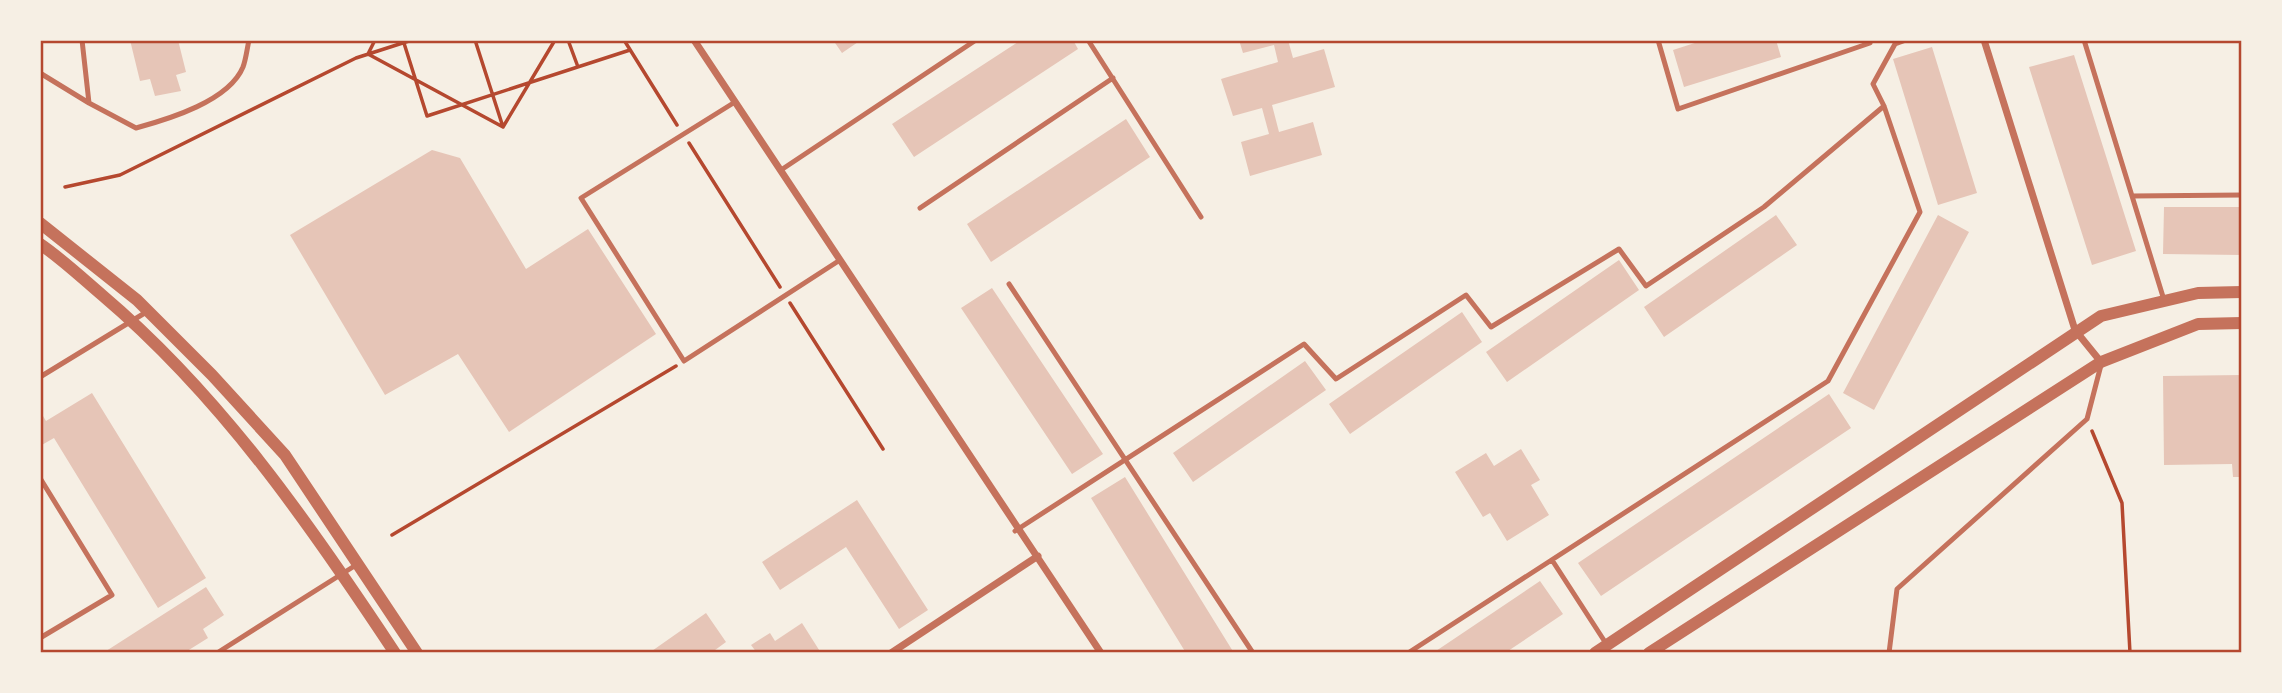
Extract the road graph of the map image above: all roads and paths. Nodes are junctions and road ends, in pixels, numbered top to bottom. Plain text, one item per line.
1 (82, 40) edge
2 (249, 40) edge
3 (375, 40) edge
4 (412, 40) edge
5 (475, 40) edge
6 (555, 40) edge
7 (568, 40) edge
8 (624, 40) edge
9 (694, 40) edge
10 (976, 40) edge
11 (1088, 40) edge
12 (1658, 40) edge
13 (1906, 40) edge
14 (1984, 40) edge
15 (2084, 40) edge
16 (403, 42) edge
17 (1870, 43) dead end
18 (630, 50) junction
19 (368, 54) junction
20 (578, 67) junction
21 (40, 72) edge
22 (1113, 78) junction
23 (416, 80) junction
24 (530, 85) junction
25 (493, 96) junction
26 (736, 102) junction
27 (89, 103) junction
28 (462, 105) junction
29 (1884, 106) junction
30 (503, 127) junction
31 (683, 135) junction
32 (781, 170) junction
33 (65, 187) dead end
34 (2242, 195) edge
35 (2132, 196) junction
36 (920, 208) dead end
37 (1201, 217) dead end
38 (40, 223) edge
39 (40, 244) edge
40 (841, 260) junction
41 (1009, 284) dead end
42 (2242, 292) edge
43 (785, 296) junction
44 (2164, 300) junction
45 (148, 311) junction
46 (134, 322) junction
47 (2242, 323) edge
48 (2076, 330) junction
49 (684, 361) junction
50 (2101, 362) junction
51 (40, 377) edge
52 (2087, 419) junction
53 (883, 449) dead end
54 (1125, 459) junction
55 (40, 478) edge
56 (1017, 529) junction
57 (392, 535) dead end
58 (1038, 556) junction
59 (1552, 560) junction
60 (358, 564) junction
61 (342, 574) junction
62 (40, 638) edge
63 (1601, 649) edge
64 (217, 653) edge
65 (395, 653) edge
66 (417, 653) edge
67 (891, 653) edge
68 (1101, 653) edge
69 (1253, 653) edge
70 (1408, 653) edge
71 (1649, 653) edge
72 (1889, 653) edge
73 (2130, 653) edge

1 - 27 lane
2 - 27 lane
3 - 19 path
4 - 16 path
5 - 25 path
6 - 24 path
7 - 20 path
8 - 18 path
9 - 26 street
10 - 32 lane
11 - 22 lane
12 - 17 lane
13 - 29 lane
14 - 48 street
15 - 35 lane
16 - 19 path
16 - 23 path
18 - 20 path
18 - 31 path
19 - 23 path
19 - 33 path
20 - 24 path
21 - 27 lane
22 - 36 lane
22 - 37 lane
23 - 28 path
23 - 28 path
24 - 25 path
24 - 30 path
25 - 28 path
25 - 30 path
26 - 31 lane
26 - 32 street
28 - 30 path
29 - 54 lane
29 - 59 lane
31 - 43 path
31 - 49 lane
32 - 40 street
34 - 35 lane
35 - 44 lane
38 - 45 street
39 - 46 street
40 - 43 lane
40 - 56 street
41 - 54 lane
42 - 44 street
43 - 49 lane
43 - 53 path
44 - 48 street
45 - 46 lane
45 - 60 street
46 - 51 lane
46 - 61 street
47 - 50 street
48 - 50 street
48 - 63 street
49 - 57 path
50 - 52 lane
50 - 71 street
52 - 72 lane
52 - 73 path
54 - 56 lane
54 - 69 lane
55 - 62 lane
56 - 58 street
58 - 67 street
58 - 68 street
59 - 63 lane
59 - 70 lane
60 - 61 lane
60 - 66 street
61 - 64 lane
61 - 65 street

